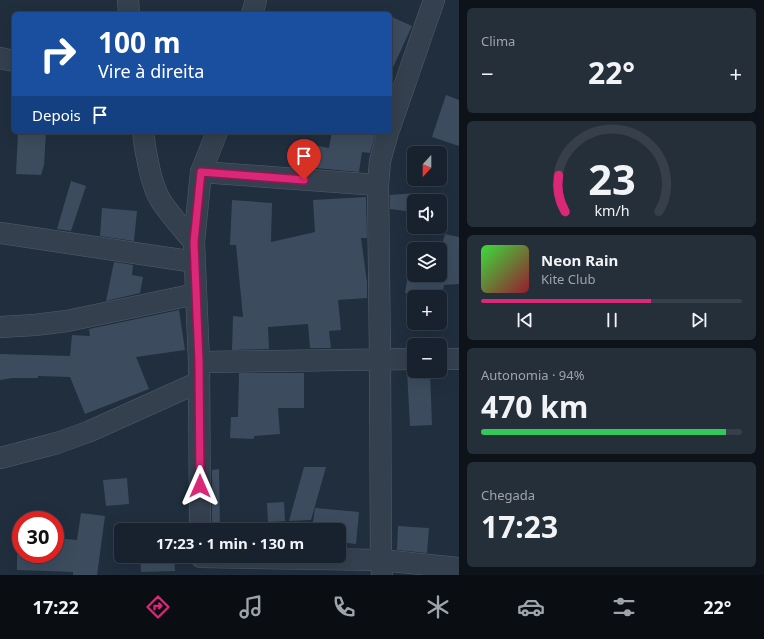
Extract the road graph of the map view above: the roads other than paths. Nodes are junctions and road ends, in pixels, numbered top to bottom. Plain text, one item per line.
1 (128, 0) edge
2 (256, 0) edge
3 (434, 0) edge
4 (129, 12) edge
5 (253, 12) edge
6 (0, 58) edge
7 (12, 60) edge
8 (392, 122) edge
9 (143, 134) edge
10 (216, 134) edge
11 (387, 134) edge
12 (201, 172) junction
13 (378, 185) junction
14 (0, 233) edge
15 (194, 252) junction
16 (196, 294) junction
17 (0, 327) edge
18 (380, 359) junction
19 (407, 359) edge
20 (447, 359) edge
21 (459, 359) edge
22 (199, 372) junction
23 (0, 458) edge
24 (200, 523) edge
25 (200, 563) edge
26 (382, 567) edge
27 (459, 568) edge

1 - 4 street
2 - 5 street
3 - 8 street
6 - 7 street
9 - 15 street
10 - 12 street
11 - 13 street
12 - 13 street
12 - 15 street
13 - 18 street
14 - 15 street
15 - 16 street
16 - 17 street
16 - 22 street
18 - 19 street
18 - 22 street
18 - 26 street
20 - 21 street
22 - 23 street
22 - 24 street
25 - 26 street
26 - 27 street

